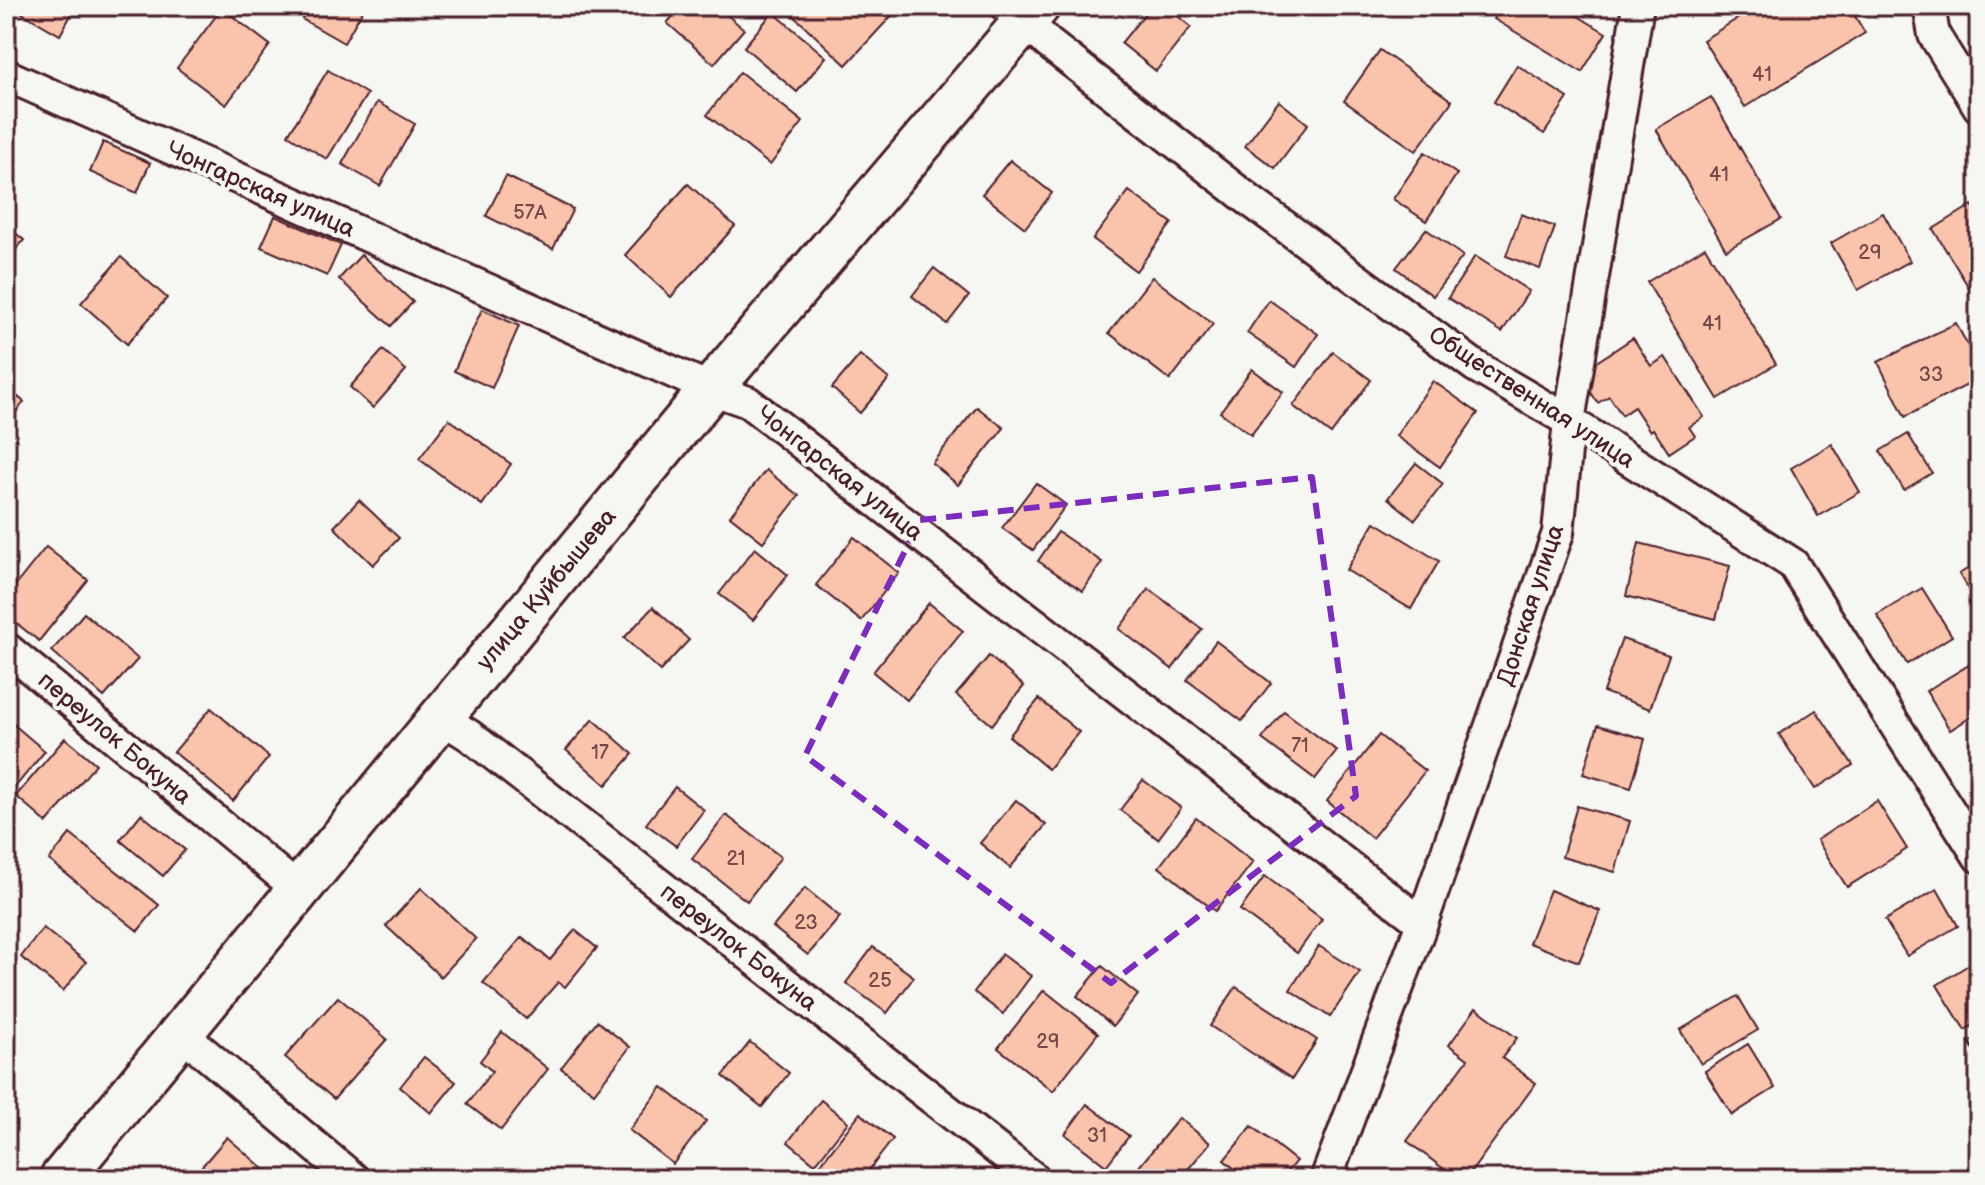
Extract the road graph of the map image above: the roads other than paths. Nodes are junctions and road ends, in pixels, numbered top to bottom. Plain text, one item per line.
1 (1638, 6) edge
2 (1929, 6) edge
3 (1023, 11) edge
4 (6, 75) edge
5 (1979, 107) edge
6 (711, 389) junction
7 (1569, 421) junction
8 (6, 648) edge
9 (440, 717) junction
10 (1979, 857) edge
11 (298, 889) junction
12 (1422, 923) junction
13 (182, 1034) junction
14 (61, 1179) edge
15 (354, 1179) edge
16 (1035, 1179) edge
17 (1326, 1179) edge

1 - 7 street, Донская улица
2 - 5 street
3 - 6 main road, улица Куйбышева
3 - 7 street, Общественная улица
4 - 6 street, Чонгарская улица
6 - 9 main road, улица Куйбышева
6 - 12 street, Чонгарская улица
7 - 10 street, Общественная улица
7 - 12 street, Донская улица
8 - 11 street, переулок Бокуна
9 - 11 main road, улица Куйбышева
9 - 16 street, переулок Бокуна
11 - 13 main road, улица Куйбышева
12 - 17 street, Донская улица
13 - 14 main road, улица Куйбышева
13 - 15 street

